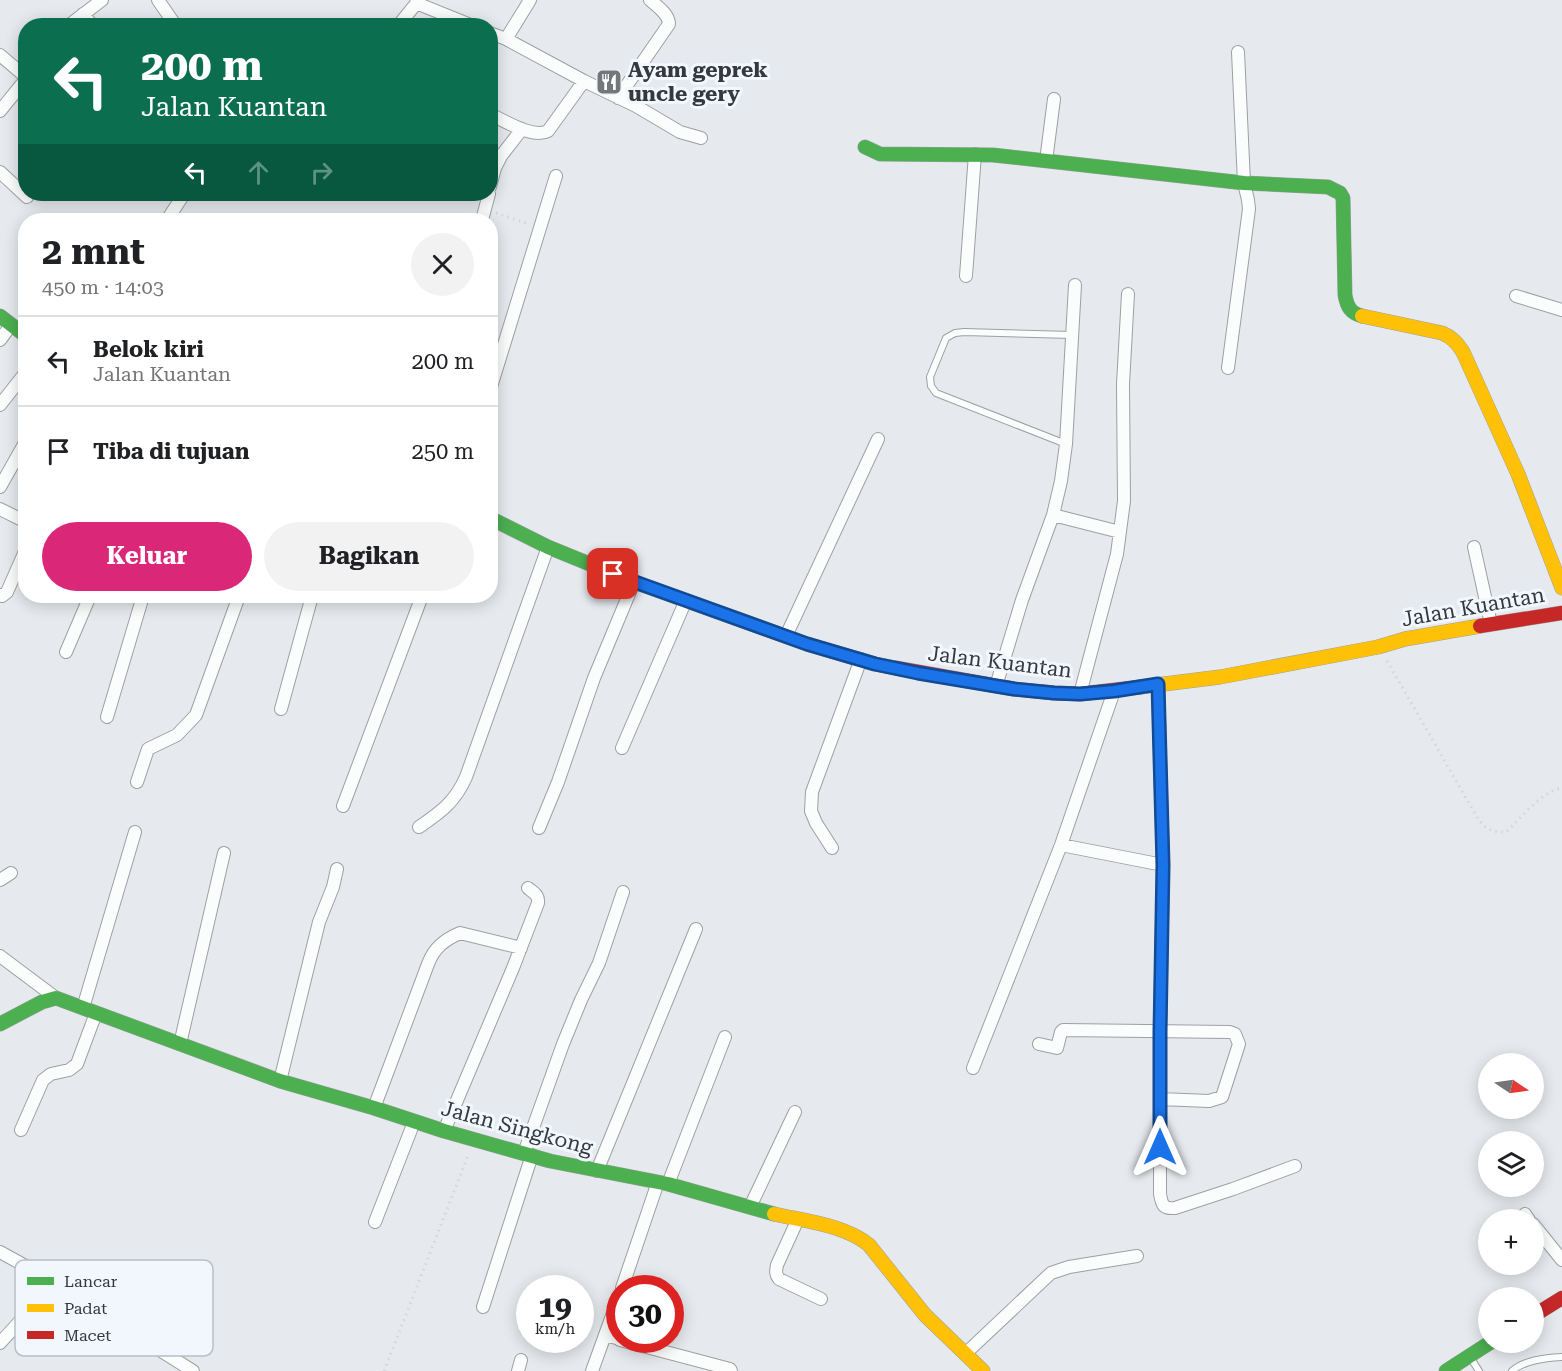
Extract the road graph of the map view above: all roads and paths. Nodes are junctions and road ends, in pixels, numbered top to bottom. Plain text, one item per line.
1 (102, 0) edge
2 (158, 0) edge
3 (530, 0) edge
4 (650, 0) edge
5 (418, 2) edge
6 (83, 14) junction
7 (78, 18) edge
8 (86, 18) edge
9 (170, 18) edge
10 (405, 18) edge
11 (455, 18) edge
12 (498, 36) edge
13 (506, 39) junction
14 (1238, 52) dead end
15 (0, 55) edge
16 (18, 71) edge
17 (584, 81) junction
18 (18, 88) edge
19 (618, 98) junction
20 (1054, 99) dead end
21 (0, 111) edge
22 (498, 118) edge
23 (522, 129) junction
24 (701, 138) dead end
25 (865, 147) dead end
26 (975, 154) junction
27 (1046, 161) junction
28 (498, 162) edge
29 (0, 172) edge
30 (556, 176) dead end
31 (1244, 183) junction
32 (18, 189) edge
33 (498, 218) edge
34 (540, 228) junction
35 (966, 276) dead end
36 (1075, 285) dead end
37 (1128, 294) dead end
38 (1516, 296) dead end
39 (1562, 310) edge
40 (0, 316) edge
41 (11, 325) junction
42 (18, 330) edge
43 (1072, 335) junction
44 (0, 340) edge
45 (498, 364) edge
46 (1228, 368) dead end
47 (18, 382) edge
48 (0, 405) edge
49 (878, 439) dead end
50 (1066, 444) junction
51 (18, 455) edge
52 (0, 487) edge
53 (0, 509) edge
54 (1053, 515) junction
55 (18, 518) edge
56 (498, 522) edge
57 (1120, 532) junction
58 (548, 547) junction
59 (1474, 547) dead end
60 (18, 567) edge
61 (634, 582) junction
62 (1562, 588) edge
63 (0, 594) edge
64 (686, 600) junction
65 (87, 603) edge
66 (141, 603) edge
67 (236, 603) edge
68 (310, 603) edge
69 (419, 603) edge
70 (1562, 613) edge
71 (1491, 624) junction
72 (786, 636) junction
73 (1378, 646) junction
74 (66, 652) dead end
75 (861, 659) junction
76 (1158, 684) junction
77 (996, 686) junction
78 (1114, 691) junction
79 (1080, 694) junction
80 (281, 709) dead end
81 (107, 717) dead end
82 (622, 748) dead end
83 (137, 782) dead end
84 (1562, 788) edge
85 (343, 806) dead end
86 (419, 827) dead end
87 (539, 828) dead end
88 (135, 832) dead end
89 (1061, 845) junction
90 (832, 848) dead end
91 (224, 854) dead end
92 (1163, 865) junction
93 (337, 869) dead end
94 (528, 888) dead end
95 (623, 892) dead end
96 (696, 929) dead end
97 (521, 948) junction
98 (0, 956) edge
99 (56, 998) junction
100 (90, 1010) junction
101 (0, 1024) edge
102 (1160, 1032) junction
103 (725, 1037) dead end
104 (180, 1044) junction
105 (1040, 1044) dead end
106 (973, 1068) dead end
107 (280, 1081) junction
108 (1160, 1099) junction
109 (374, 1108) junction
110 (795, 1112) dead end
111 (414, 1122) junction
112 (21, 1130) dead end
113 (444, 1131) junction
114 (474, 1140) junction
115 (528, 1154) junction
116 (1295, 1166) dead end
117 (597, 1171) junction
118 (663, 1183) junction
119 (750, 1207) junction
120 (798, 1219) junction
121 (375, 1222) dead end
122 (1544, 1238) edge
123 (0, 1252) edge
124 (1137, 1256) dead end
125 (15, 1260) edge
126 (1562, 1260) edge
127 (627, 1275) edge
128 (1562, 1298) edge
129 (820, 1299) dead end
130 (483, 1307) dead end
131 (1544, 1309) edge
132 (15, 1327) edge
133 (605, 1335) edge
134 (0, 1343) edge
135 (1478, 1350) edge
136 (669, 1353) edge
137 (965, 1354) junction
138 (166, 1356) edge
139 (1469, 1356) junction
140 (1562, 1357) edge
141 (186, 1369) edge
142 (384, 1371) edge
143 (592, 1371) edge
144 (731, 1371) edge
145 (983, 1371) edge
146 (1446, 1371) edge
147 (1479, 1371) edge
148 (1512, 1371) edge

1 - 6 street
2 - 9 street
3 - 13 street
4 - 19 street
5 - 10 street
5 - 11 street
6 - 7 street
6 - 8 street
12 - 13 street
13 - 17 street
14 - 31 street
15 - 16 street
17 - 19 street
17 - 23 street
18 - 21 street
19 - 24 street
20 - 27 street
22 - 23 street
23 - 28 street
25 - 26 street
26 - 27 street
26 - 35 street
27 - 31 street
29 - 32 street
30 - 34 street
31 - 46 street
31 - 62 street
33 - 34 path
34 - 45 street
36 - 43 street
37 - 57 street
38 - 39 street
40 - 41 street
41 - 42 street
41 - 44 street
43 - 50 street
43 - 50 lane
47 - 48 street
49 - 72 street
50 - 54 street
51 - 52 street
53 - 55 street
54 - 57 street
54 - 77 street
56 - 58 street, Jalan Kuantan
57 - 79 street
58 - 61 street, Jalan Kuantan
58 - 86 street
59 - 71 street
60 - 63 street
61 - 64 street, Jalan Kuantan
61 - 87 street
64 - 72 street, Jalan Kuantan
64 - 82 street
65 - 74 street
66 - 81 street
67 - 83 street
68 - 80 street
69 - 85 street
70 - 71 street, Jalan Kuantan
71 - 73 street, Jalan Kuantan
72 - 75 street, Jalan Kuantan
73 - 76 street, Jalan Kuantan
73 - 84 path
75 - 77 street, Jalan Kuantan
75 - 90 street
76 - 78 street, Jalan Kuantan
76 - 92 street
77 - 79 street, Jalan Kuantan
78 - 79 street, Jalan Kuantan
78 - 89 street
88 - 100 street
89 - 92 street
89 - 106 street
91 - 104 street
92 - 102 street
93 - 107 street
94 - 97 street
95 - 115 street
96 - 117 street
97 - 109 street
97 - 113 street
98 - 99 street
99 - 100 street, Jalan Singkong
99 - 101 street
100 - 104 street, Jalan Singkong
100 - 112 street
102 - 105 street
102 - 108 street
102 - 108 street
103 - 118 street
104 - 107 street, Jalan Singkong
107 - 109 street, Jalan Singkong
108 - 116 street
109 - 111 street, Jalan Singkong
110 - 119 street
111 - 113 street, Jalan Singkong
111 - 121 street
113 - 114 street, Jalan Singkong
114 - 115 street, Jalan Singkong
114 - 142 path
115 - 117 street, Jalan Singkong
115 - 130 street
117 - 118 street, Jalan Singkong
118 - 119 street, Jalan Singkong
118 - 127 street
119 - 120 street, Jalan Singkong
120 - 129 street
120 - 137 street, Jalan Singkong
122 - 126 street
123 - 125 street
124 - 137 street
128 - 131 street
132 - 134 street
133 - 143 street
135 - 139 street
136 - 144 street
137 - 145 street, Jalan Singkong
138 - 141 street
139 - 146 street
139 - 147 lane
140 - 148 lane

